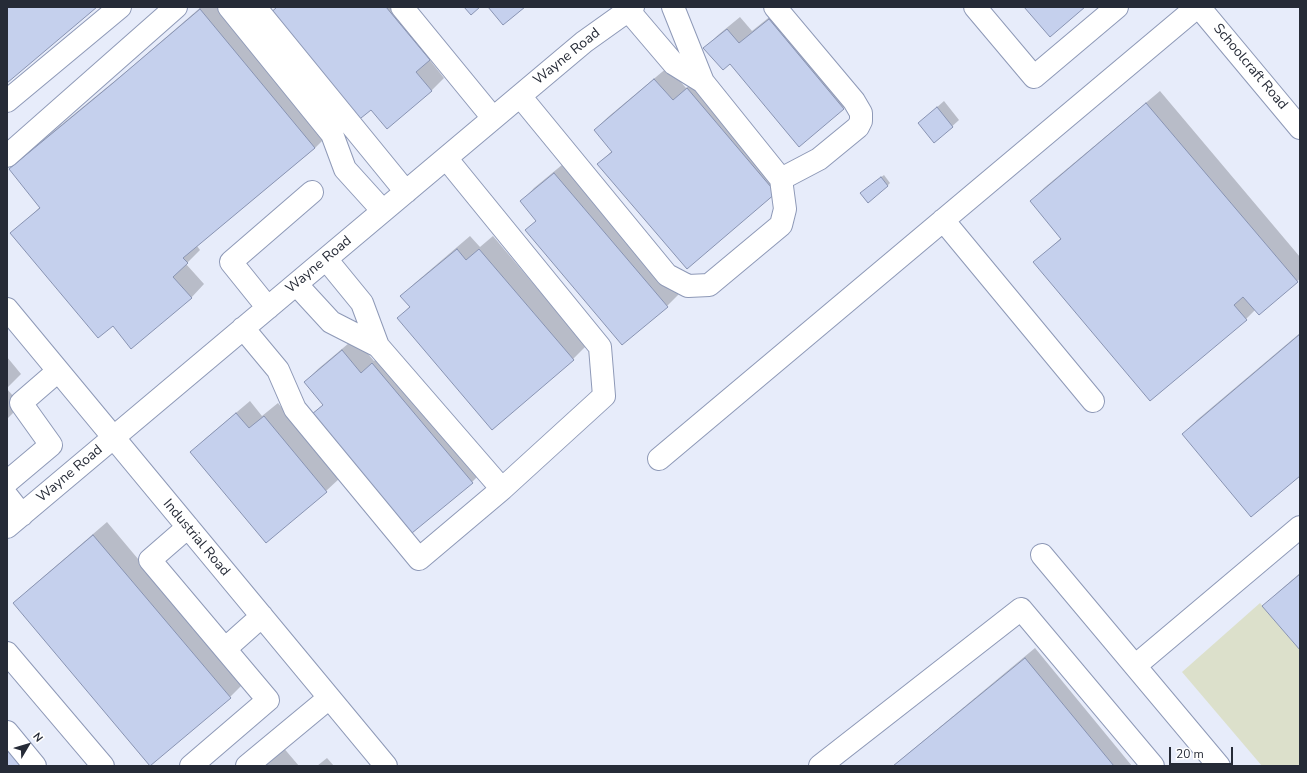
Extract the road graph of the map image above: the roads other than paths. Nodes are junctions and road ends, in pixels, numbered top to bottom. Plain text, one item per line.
1 (120, 7) edge
2 (176, 7) edge
3 (229, 7) edge
4 (254, 7) edge
5 (402, 7) edge
6 (672, 7) edge
7 (775, 7) edge
8 (975, 7) edge
9 (1198, 7) edge
10 (630, 8) edge
11 (1113, 8) edge
12 (703, 82) junction
13 (520, 96) junction
14 (7, 101) edge
15 (493, 118) junction
16 (1300, 128) edge
17 (7, 156) edge
18 (446, 158) junction
19 (781, 179) junction
20 (312, 192) dead end
21 (406, 192) junction
22 (383, 211) junction
23 (943, 220) junction
24 (326, 259) junction
25 (296, 284) junction
26 (268, 308) junction
27 (7, 309) edge
28 (243, 328) junction
29 (378, 346) junction
30 (58, 371) junction
31 (1093, 401) dead end
32 (113, 438) junction
33 (659, 459) dead end
34 (7, 482) edge
35 (502, 489) junction
36 (7, 496) edge
37 (14, 521) edge
38 (1300, 527) edge
39 (188, 528) junction
40 (1042, 555) dead end
41 (262, 616) junction
42 (224, 649) junction
43 (7, 653) edge
44 (1135, 666) junction
45 (329, 698) junction
46 (7, 732) edge
47 (35, 766) edge
48 (103, 766) edge
49 (191, 766) edge
50 (248, 766) edge
51 (386, 766) edge
52 (820, 766) edge
53 (1153, 766) edge
54 (1219, 766) edge

1 - 14 street
2 - 17 street
3 - 22 street
4 - 21 street
5 - 15 street
6 - 12 street
7 - 19 street
8 - 11 street
9 - 16 street, Schoolcraft Road
9 - 23 street
10 - 12 street
10 - 13 street, Wayne Road
12 - 19 street
13 - 15 street, Wayne Road
13 - 19 street
15 - 18 street, Wayne Road
18 - 21 street, Wayne Road
18 - 35 street
20 - 26 street
21 - 22 street, Wayne Road
22 - 24 street, Wayne Road
23 - 31 street
23 - 33 street
24 - 25 street, Wayne Road
24 - 29 street
25 - 26 street, Wayne Road
25 - 29 street
26 - 28 street, Wayne Road
27 - 30 street, Industrial Road
28 - 32 street, Wayne Road
28 - 35 street
29 - 35 street
30 - 32 street, Industrial Road
30 - 34 street
32 - 37 street, Wayne Road
32 - 39 street, Industrial Road
36 - 37 street
38 - 44 street
39 - 41 street, Industrial Road
39 - 42 street
40 - 44 street
41 - 42 street
41 - 45 street, Industrial Road
42 - 49 street
43 - 48 street
44 - 54 street
45 - 50 street
45 - 51 street, Industrial Road
46 - 47 street
52 - 53 street

